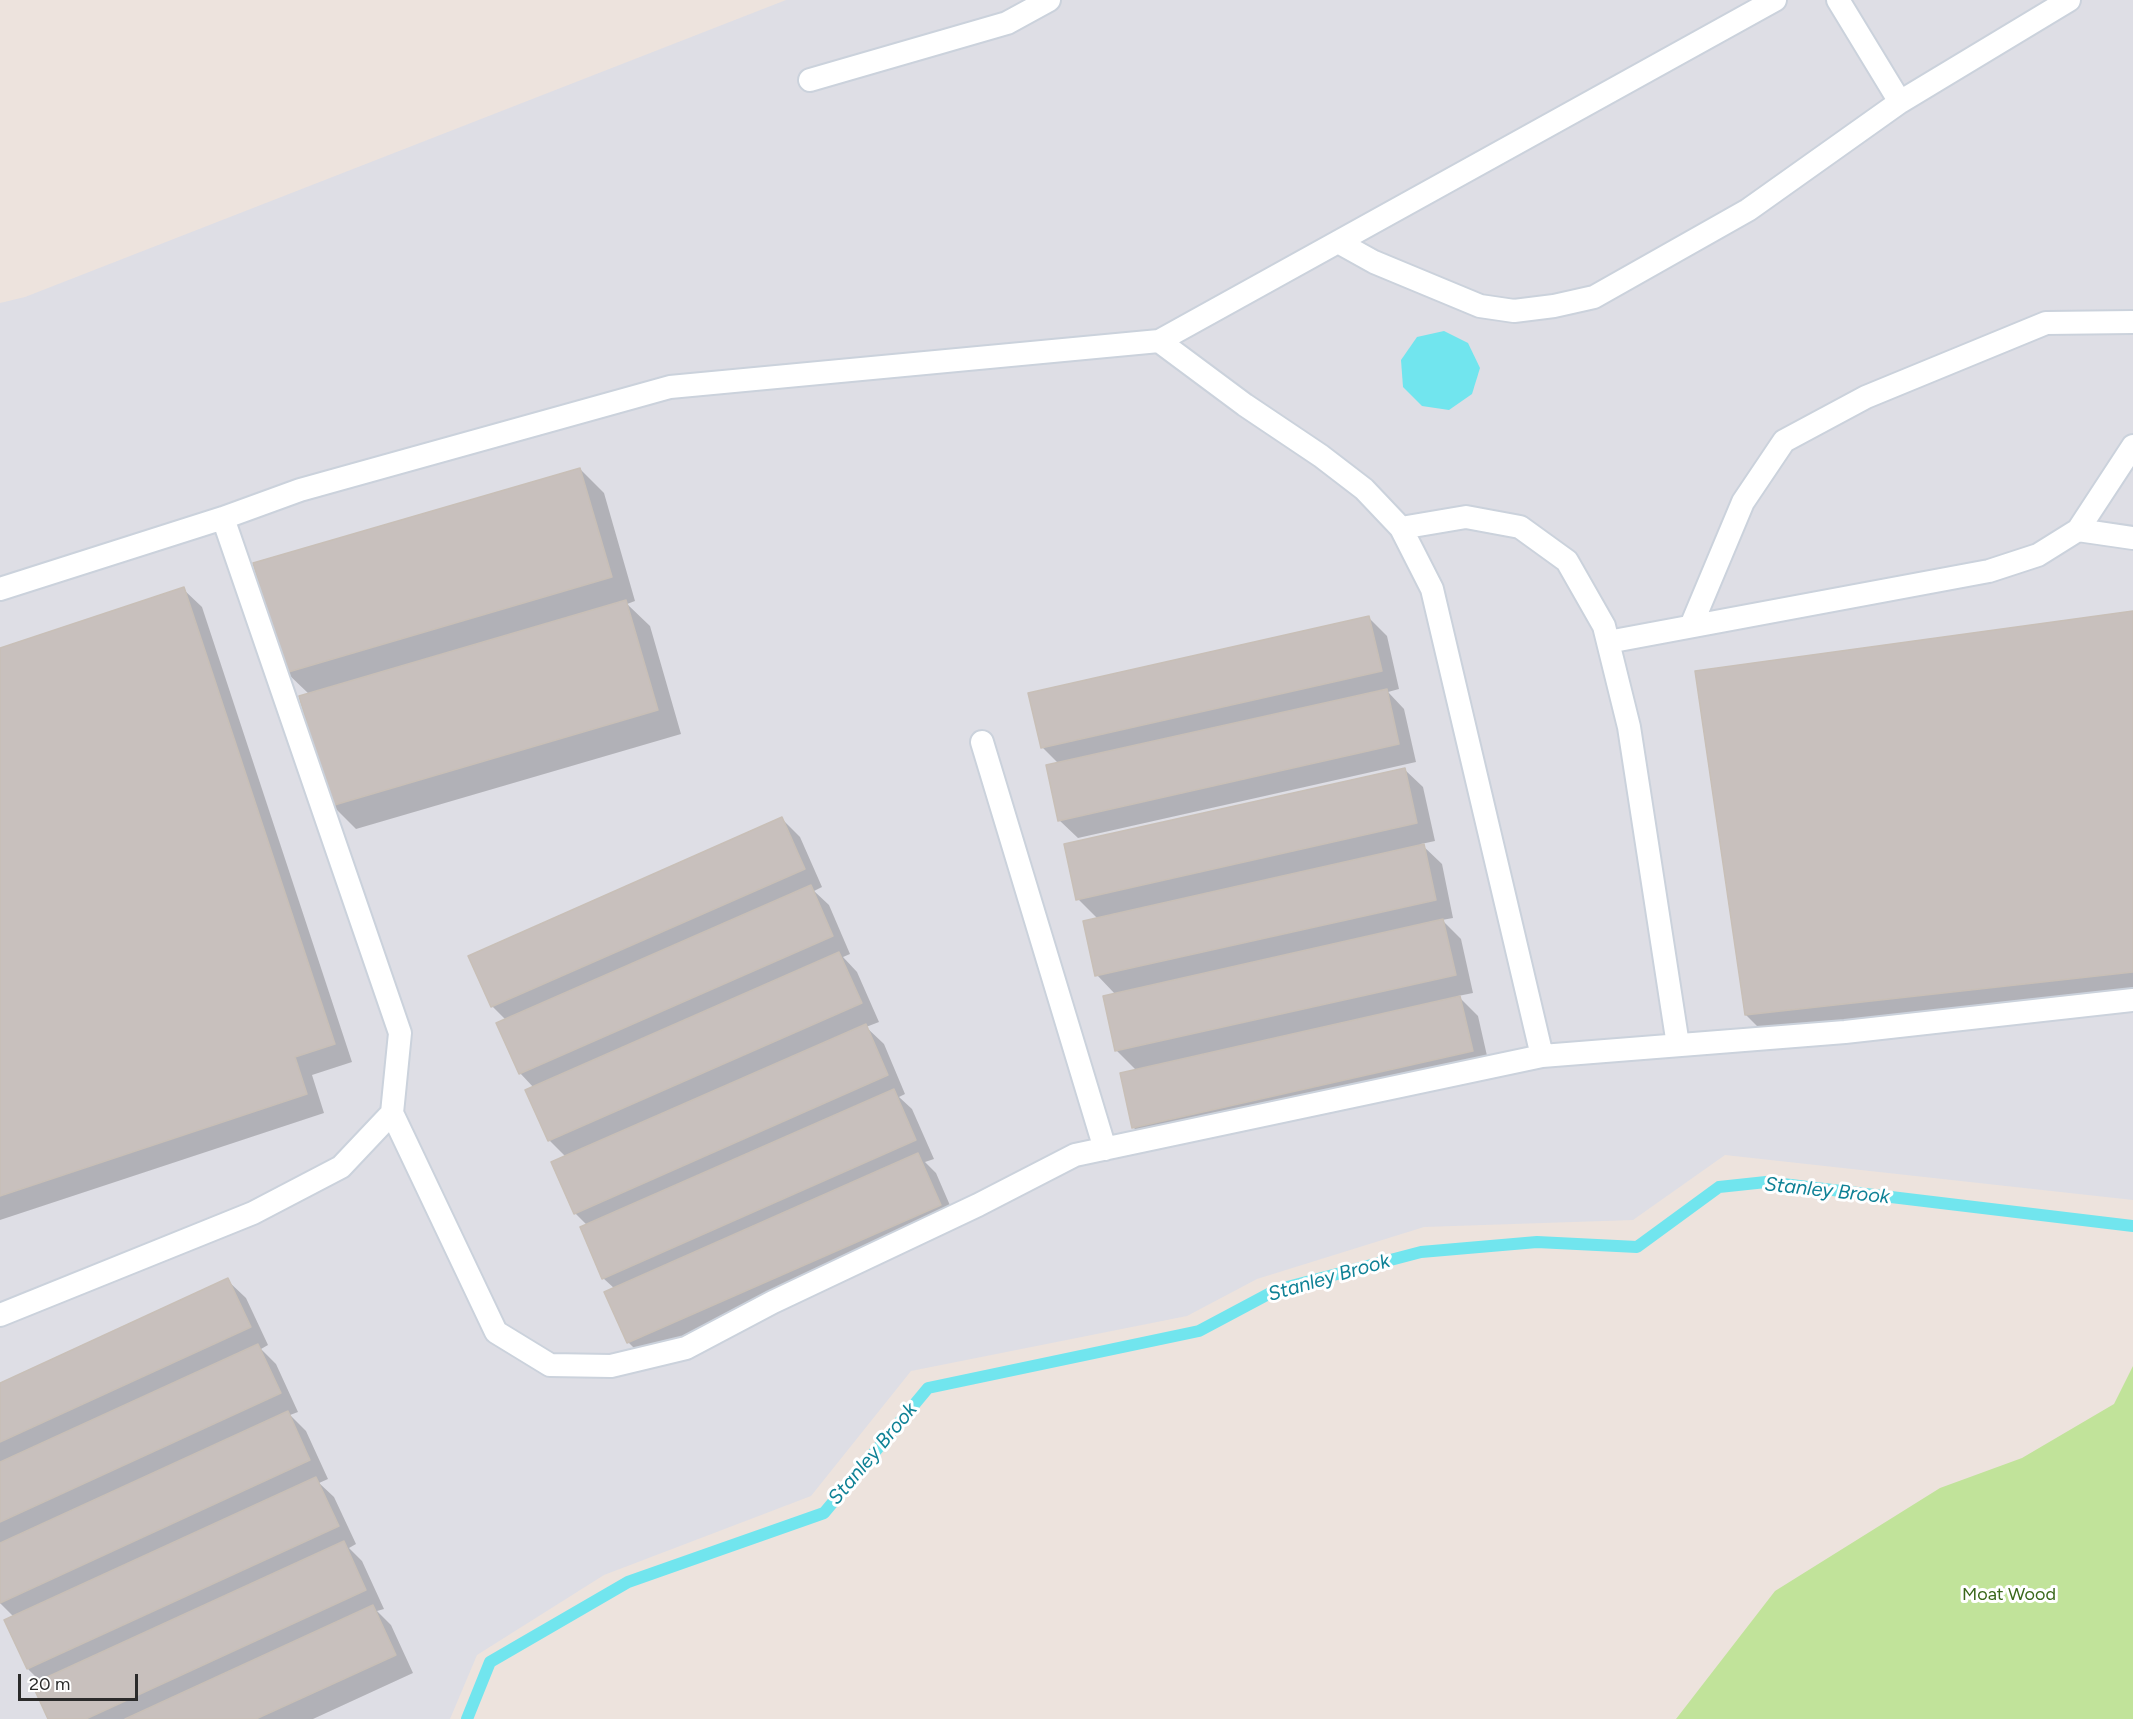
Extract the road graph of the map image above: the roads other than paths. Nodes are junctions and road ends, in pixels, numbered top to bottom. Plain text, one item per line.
1 (1049, 0) edge
2 (1775, 0) edge
3 (1838, 0) edge
4 (2069, 0) edge
5 (810, 80) dead end
6 (1900, 102) junction
7 (1338, 242) junction
8 (2133, 322) edge
9 (1159, 341) junction
10 (2133, 447) edge
11 (223, 518) junction
12 (1401, 528) junction
13 (2078, 530) junction
14 (2133, 538) edge
15 (0, 589) edge
16 (1691, 626) junction
17 (1608, 642) junction
18 (982, 742) dead end
19 (2133, 1000) edge
20 (1678, 1045) junction
21 (1542, 1056) junction
22 (392, 1113) junction
23 (1105, 1149) junction
24 (0, 1315) edge

1 - 5 lane
2 - 7 lane
3 - 6 lane
4 - 6 lane
6 - 7 lane
7 - 9 lane
8 - 16 lane
9 - 11 lane
9 - 12 lane
10 - 13 lane
11 - 15 lane
11 - 22 lane
12 - 17 lane
12 - 21 lane
13 - 14 lane
13 - 16 lane
16 - 17 lane
17 - 20 lane
18 - 23 lane
19 - 20 lane
20 - 21 lane
21 - 23 lane
22 - 23 lane
22 - 24 lane

